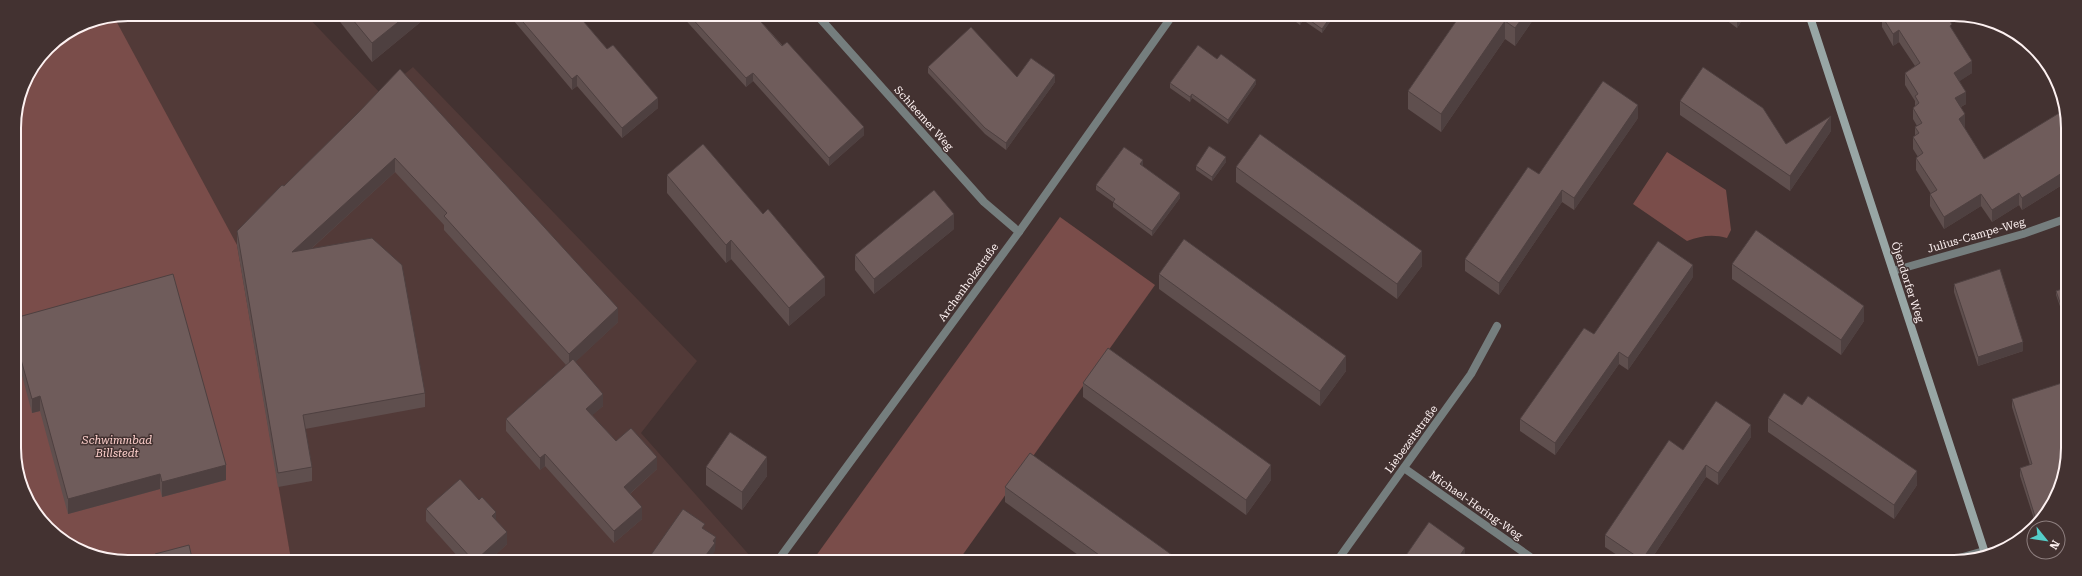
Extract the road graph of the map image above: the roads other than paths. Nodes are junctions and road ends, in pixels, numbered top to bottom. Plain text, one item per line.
1 (822, 21) edge
2 (1168, 21) edge
3 (1811, 21) edge
4 (2061, 220) edge
5 (1019, 232) junction
6 (1893, 271) junction
7 (1497, 326) dead end
8 (1404, 468) junction
9 (1984, 550) edge
10 (783, 555) edge
11 (1341, 555) edge
12 (1527, 555) edge

1 - 5 street, Schleemer Weg
2 - 5 street, Archenholzstraße
3 - 6 street, Öjendorfer Weg
4 - 6 street, Julius-Campe-Weg
5 - 10 street, Archenholzstraße
6 - 9 street, Öjendorfer Weg
7 - 8 street, Liebezeitstraße
8 - 11 street, Liebezeitstraße
8 - 12 street, Michael-Hering-Weg

